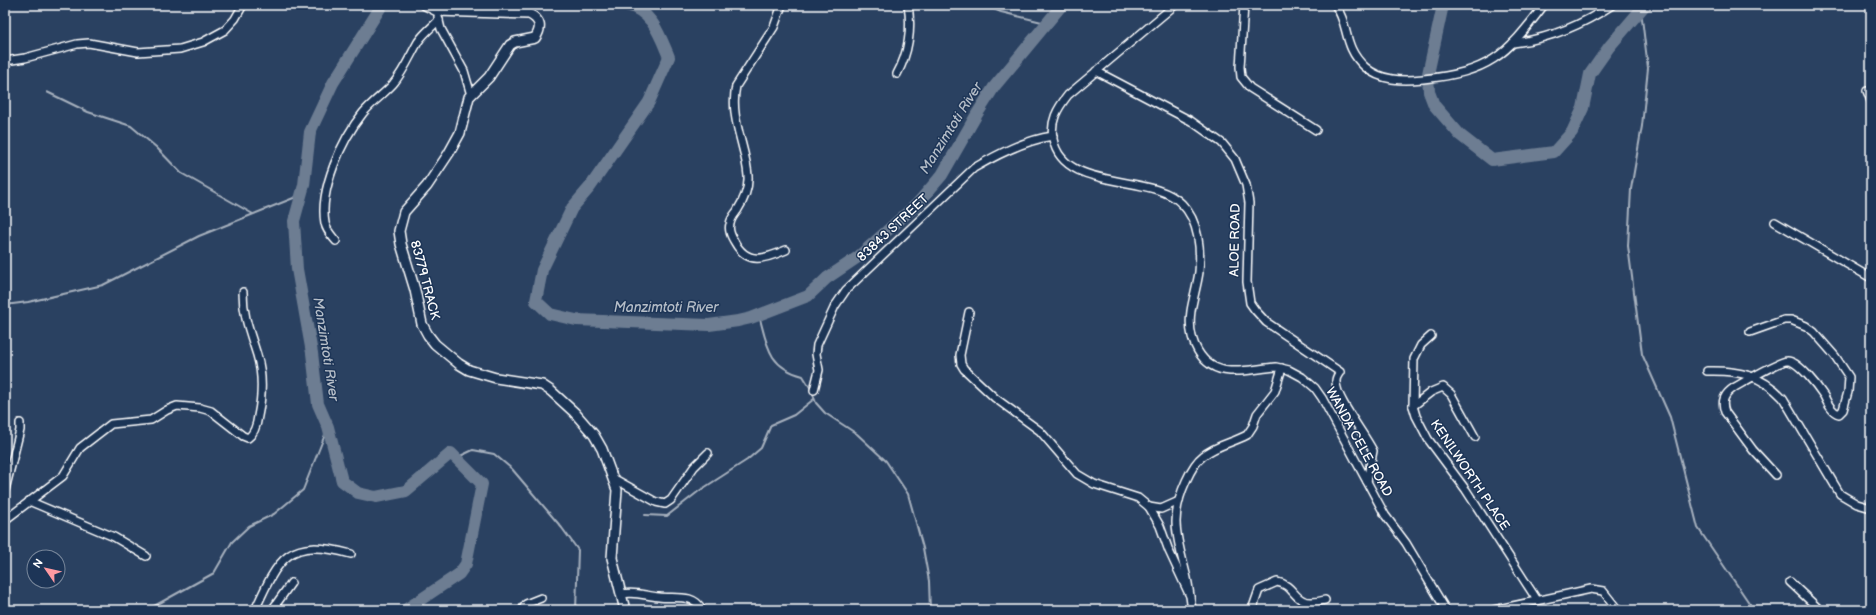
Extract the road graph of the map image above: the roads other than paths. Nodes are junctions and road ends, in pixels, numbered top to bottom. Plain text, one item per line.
1 (243, 5) edge
2 (425, 5) edge
3 (782, 5) edge
4 (908, 5) edge
5 (1175, 5) edge
6 (1244, 5) edge
7 (1334, 5) edge
8 (1544, 5) edge
9 (1612, 5) edge
10 (438, 15) junction
11 (1513, 43) junction
12 (5, 61) edge
13 (1096, 72) junction
14 (897, 74) dead end
15 (1867, 91) dead end
16 (471, 95) junction
17 (1871, 101) edge
18 (1316, 130) dead end
19 (1053, 136) junction
20 (1775, 222) dead end
21 (336, 240) dead end
22 (786, 250) dead end
23 (1871, 278) edge
24 (243, 292) dead end
25 (970, 312) dead end
26 (1750, 332) dead end
27 (1430, 336) dead end
28 (1282, 368) junction
29 (1707, 371) dead end
30 (1756, 377) junction
31 (814, 390) dead end
32 (1413, 406) junction
33 (20, 424) dead end
34 (1475, 436) dead end
35 (708, 453) dead end
36 (1776, 475) dead end
37 (613, 478) junction
38 (1367, 482) junction
39 (5, 490) edge
40 (29, 501) junction
41 (1179, 501) junction
42 (1149, 507) junction
43 (1871, 508) edge
44 (5, 520) edge
45 (351, 554) dead end
46 (146, 556) dead end
47 (1790, 582) dead end
48 (291, 583) dead end
49 (622, 594) junction
50 (1188, 594) junction
51 (541, 598) dead end
52 (1325, 600) dead end
53 (1537, 600) junction
54 (255, 610) edge
55 (272, 610) edge
56 (522, 610) edge
57 (625, 610) edge
58 (702, 610) edge
59 (1192, 610) edge
60 (1252, 610) edge
61 (1446, 610) edge
62 (1494, 610) edge
63 (1618, 610) edge
64 (1820, 610) edge

1 - 12 street
2 - 10 street, 83779 TRACK
3 - 22 street
4 - 14 street
5 - 13 street, WANDA CELE ROAD
6 - 18 street
7 - 11 street
8 - 11 street
9 - 11 street
10 - 16 street
10 - 16 street, 83779 TRACK
10 - 21 street
13 - 19 street, WANDA CELE ROAD
13 - 38 street, ALOE ROAD
15 - 17 street
16 - 37 street, 83779 TRACK
19 - 28 street, WANDA CELE ROAD
19 - 31 street, 83843 STREET
20 - 23 street
24 - 40 street
25 - 42 street
26 - 30 street
27 - 32 street, KENILWORTH PLACE
28 - 38 street, WANDA CELE ROAD
28 - 41 street
29 - 30 street
30 - 36 street
30 - 43 street
32 - 34 street
32 - 53 street, KENILWORTH PLACE
33 - 39 street
35 - 37 street
37 - 49 street, 83779 TRACK
38 - 61 street, WANDA CELE ROAD
40 - 44 street
40 - 46 street
41 - 42 street
41 - 50 street
42 - 50 street
45 - 54 street
47 - 64 street
48 - 55 street
49 - 57 street, 83779 TRACK
49 - 58 street
50 - 59 street
51 - 56 street
52 - 60 street
53 - 62 street
53 - 63 street

